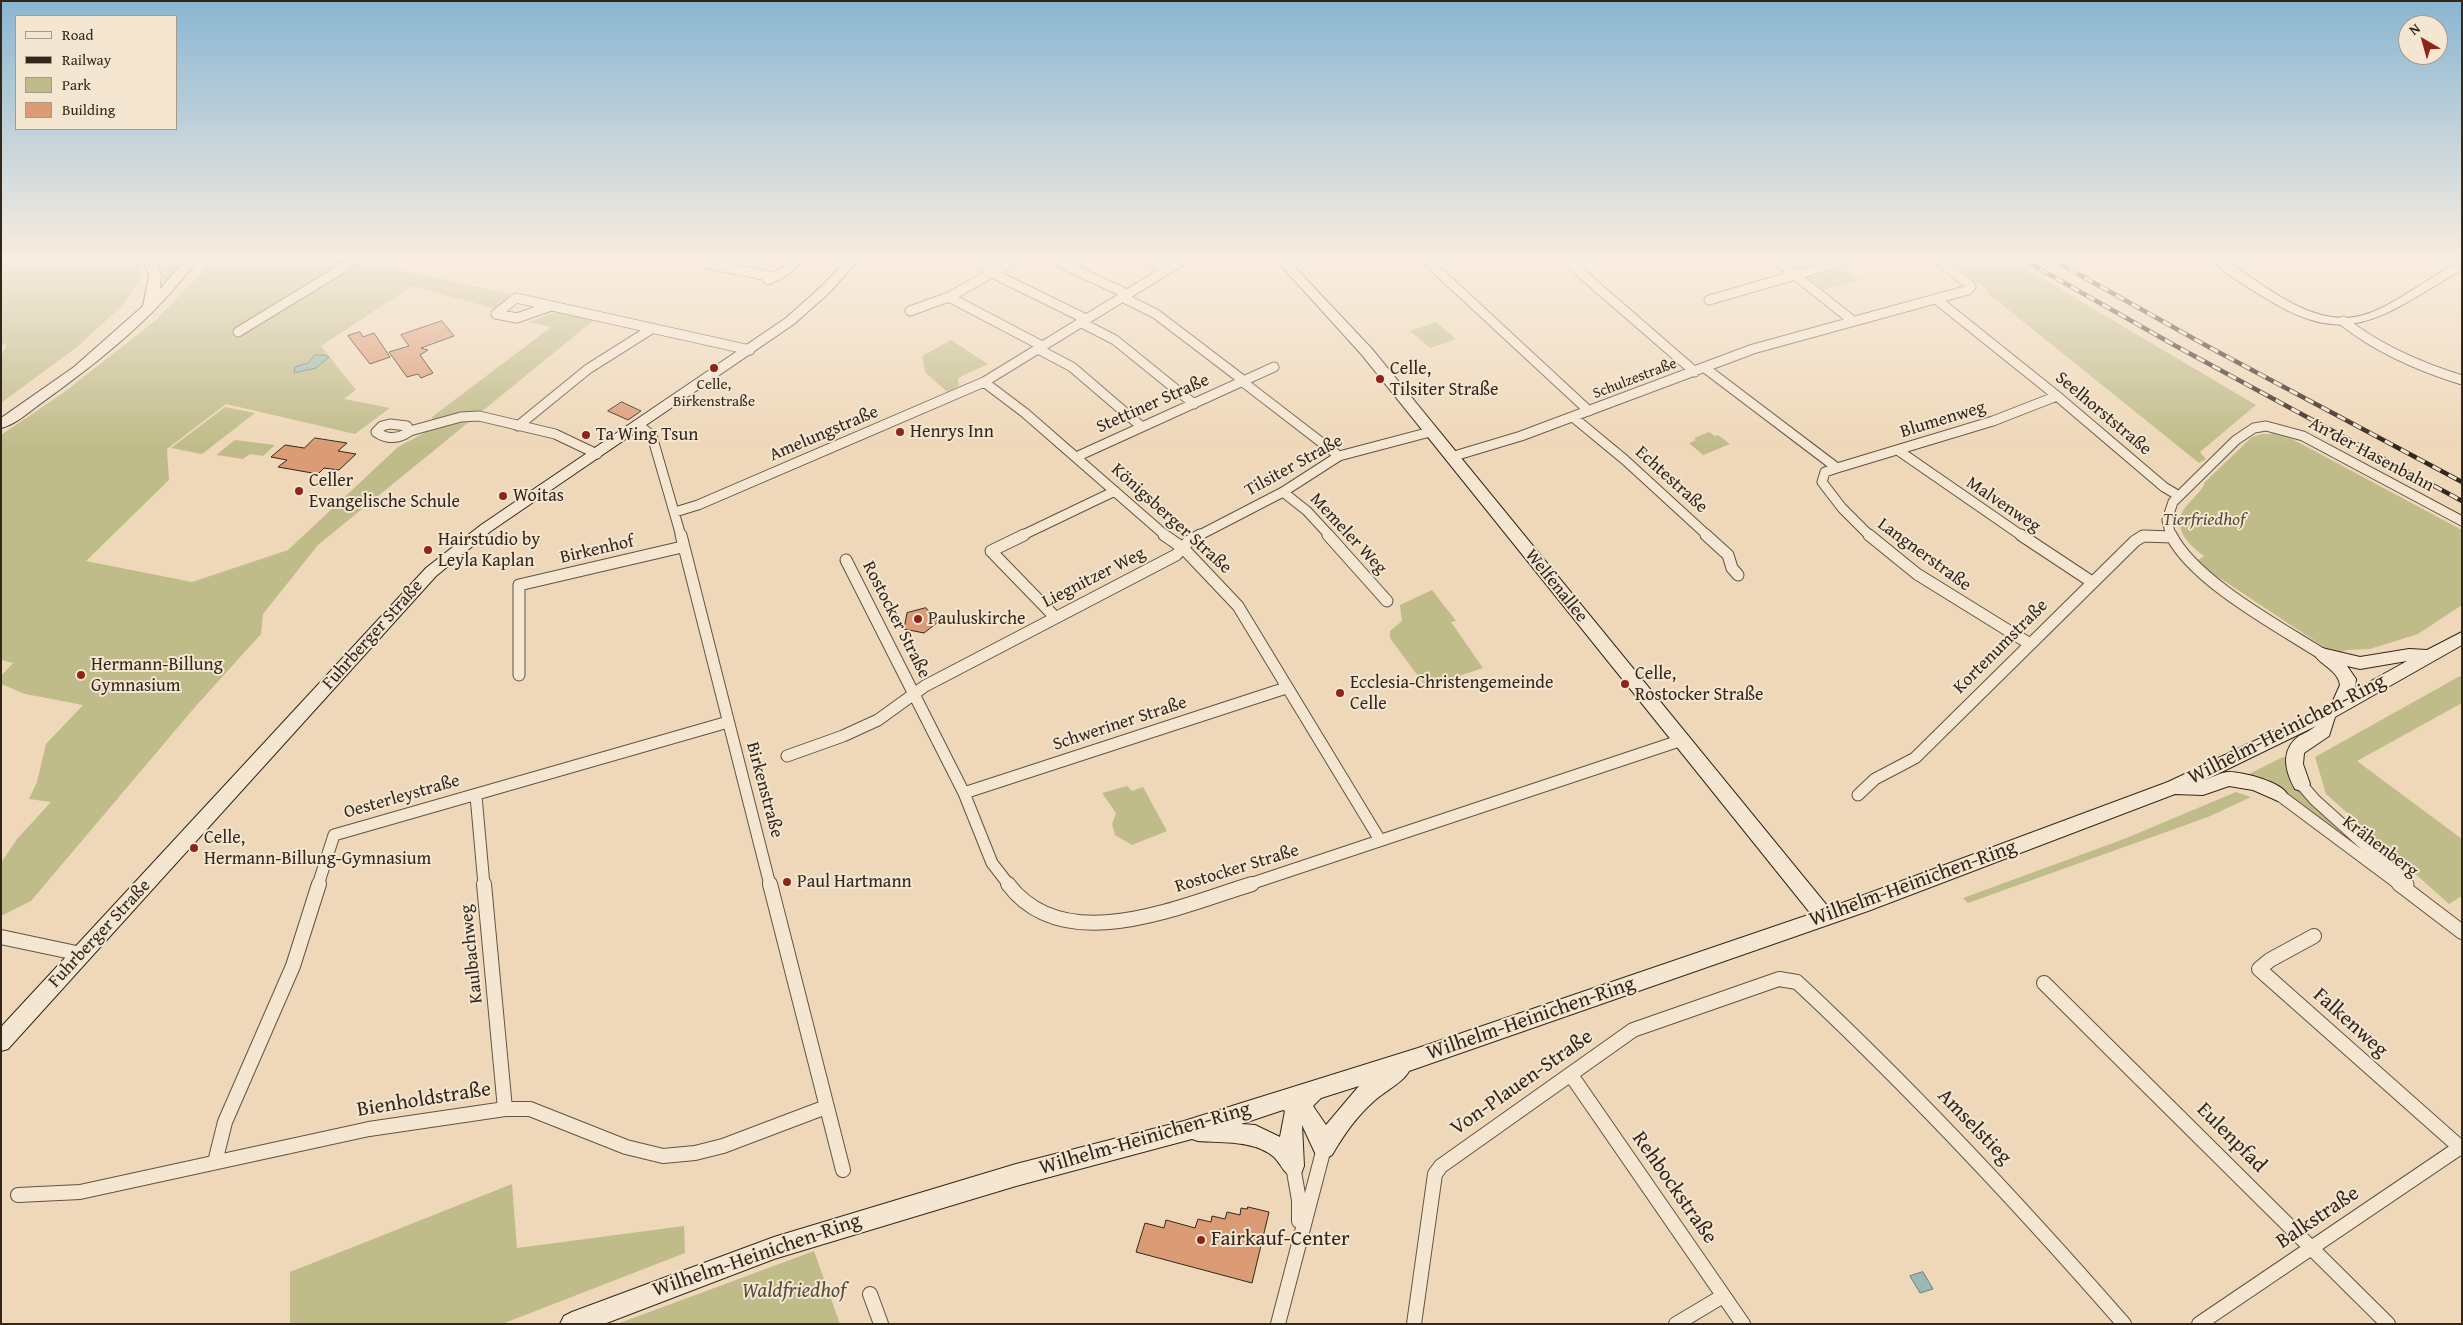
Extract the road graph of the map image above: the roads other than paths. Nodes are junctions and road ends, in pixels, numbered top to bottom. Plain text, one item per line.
1 (131, 322) edge
2 (255, 322) edge
3 (624, 322) edge
4 (789, 322) edge
5 (994, 322) edge
6 (1082, 322) edge
7 (1084, 322) edge
8 (1166, 322) edge
9 (1340, 322) edge
10 (1493, 322) edge
11 (1641, 322) edge
12 (1851, 322) edge
13 (1964, 322) edge
14 (2336, 322) edge
15 (2356, 322) edge
16 (2347, 325) junction
17 (653, 328) junction
18 (238, 332) dead end
19 (1040, 347) junction
20 (750, 350) junction
21 (1274, 367) dead end
22 (1700, 370) junction
23 (2462, 380) edge
24 (984, 382) junction
25 (1244, 382) junction
26 (2057, 396) junction
27 (1194, 404) junction
28 (1589, 411) junction
29 (1573, 417) junction
30 (1, 424) edge
31 (640, 425) junction
32 (518, 426) junction
33 (1142, 426) junction
34 (410, 431) dead end
35 (1430, 432) junction
36 (1899, 451) junction
37 (596, 454) junction
38 (1339, 456) junction
39 (1076, 457) junction
40 (1451, 457) junction
41 (1837, 468) junction
42 (1115, 491) junction
43 (1283, 492) junction
44 (2179, 496) junction
45 (674, 512) junction
46 (2462, 521) edge
47 (2172, 537) junction
48 (682, 547) junction
49 (1183, 548) junction
50 (846, 560) dead end
51 (1738, 575) dead end
52 (2092, 582) junction
53 (1387, 601) dead end
54 (1056, 617) junction
55 (2462, 638) edge
56 (2030, 644) junction
57 (2322, 654) junction
58 (2431, 656) junction
59 (519, 675) dead end
60 (1286, 688) junction
61 (915, 695) junction
62 (2333, 711) junction
63 (728, 722) junction
64 (1682, 740) junction
65 (787, 756) dead end
66 (2301, 784) joint
67 (2174, 787) junction
68 (964, 793) junction
69 (2278, 794) joint
70 (1858, 795) dead end
71 (476, 796) junction
72 (1380, 840) junction
73 (1825, 917) junction
74 (2460, 931) edge
75 (2314, 936) dead end
76 (1, 938) edge
77 (81, 954) junction
78 (1779, 979) joint
79 (2044, 983) dead end
80 (1, 1042) edge
81 (1418, 1058) junction
82 (1571, 1075) junction
83 (1316, 1090) joint
84 (1290, 1104) junction
85 (826, 1107) junction
86 (505, 1109) junction
87 (1184, 1131) junction
88 (1324, 1148) junction
89 (2461, 1148) edge
90 (215, 1162) junction
91 (1293, 1166) junction
92 (842, 1170) dead end
93 (18, 1195) dead end
94 (1299, 1241) junction
95 (2312, 1248) junction
96 (870, 1294) dead end
97 (1723, 1296) junction
98 (572, 1324) edge
99 (881, 1324) edge
100 (1278, 1324) edge
101 (1414, 1324) edge
102 (1676, 1324) edge
103 (1743, 1324) edge
104 (2124, 1324) edge
105 (2199, 1324) edge
106 (2388, 1324) edge

1 - 30 main road
2 - 18 street
3 - 17 street
4 - 20 main road, Fuhrberger Straße
5 - 19 street
6 - 19 street, Amelungstraße
7 - 27 street
8 - 25 street
9 - 35 main road, Welfenallee
10 - 28 street
11 - 22 street
12 - 22 street, Schulzestraße
13 - 26 street, Seelhorststraße
14 - 16 main road
15 - 16 main road
16 - 23 street
17 - 20 street
17 - 32 street
19 - 24 street, Amelungstraße
19 - 33 street
20 - 31 main road, Fuhrberger Straße
21 - 25 street, Stettiner Straße
22 - 28 street, Schulzestraße
22 - 41 street
24 - 39 street, Königsberger Straße
24 - 45 street, Amelungstraße
25 - 27 street, Stettiner Straße
25 - 38 street
26 - 36 street, Blumenweg
26 - 44 street, Seelhorststraße
27 - 33 street, Stettiner Straße
28 - 29 street, Schulzestraße
29 - 40 street, Schulzestraße
29 - 51 street, Echtestraße
31 - 37 main road, Fuhrberger Straße
31 - 45 street, Birkenstraße
32 - 34 street
32 - 37 street
33 - 39 street, Stettiner Straße
35 - 38 street, Tilsiter Straße
35 - 40 main road, Welfenallee
36 - 41 street, Blumenweg
36 - 52 street, Malvenweg
37 - 77 main road, Fuhrberger Straße
38 - 43 street, Tilsiter Straße
39 - 42 street, Königsberger Straße
40 - 64 main road, Welfenallee
41 - 56 street, Langnerstraße
42 - 49 street, Königsberger Straße
42 - 54 street
43 - 49 street, Tilsiter Straße
43 - 53 street, Memeler Weg
44 - 46 street, An der Hasenbahn
44 - 47 street
45 - 48 street, Birkenstraße
47 - 52 street, Kortenumstraße
47 - 57 street
48 - 59 street, Birkenhof
48 - 63 street, Birkenstraße
49 - 54 street, Liegnitzer Weg
49 - 60 street, Königsberger Straße
50 - 61 street, Rostocker Straße
52 - 56 street, Kortenumstraße
54 - 61 street, Liegnitzer Weg
55 - 58 main road, Wilhelm-Heinichen-Ring
56 - 70 street, Kortenumstraße
57 - 58 main road
57 - 62 main road
58 - 62 main road, Wilhelm-Heinichen-Ring
60 - 68 street, Schweriner Straße
60 - 72 street, Königsberger Straße
61 - 65 street, Rostocker Straße
61 - 68 street, Rostocker Straße
62 - 66 main road
62 - 67 main road, Wilhelm-Heinichen-Ring
63 - 71 street, Oesterleystraße
63 - 85 street, Birkenstraße
64 - 72 street, Rostocker Straße
64 - 73 main road, Welfenallee
66 - 74 street, Krähenberg
67 - 69 main road
67 - 73 main road, Wilhelm-Heinichen-Ring
68 - 72 street, Rostocker Straße
69 - 74 street, Krähenberg
71 - 86 street, Kaulbachweg
71 - 90 street, Oesterleystraße
73 - 81 main road, Wilhelm-Heinichen-Ring
75 - 89 street, Falkenweg
76 - 77 street
77 - 80 main road, Fuhrberger Straße
78 - 82 street, Von-Plauen-Straße
78 - 104 street, Amselstieg
79 - 95 street, Eulenpfad
81 - 83 main road, Wilhelm-Heinichen-Ring
81 - 88 main road
82 - 97 street, Rehbockstraße
82 - 101 street, Von-Plauen-Straße
83 - 84 main road
84 - 87 main road, Wilhelm-Heinichen-Ring
84 - 88 main road
84 - 91 main road
85 - 86 street, Bienholdstraße
85 - 92 street, Birkenstraße
86 - 90 street, Bienholdstraße
87 - 91 main road
87 - 98 main road, Wilhelm-Heinichen-Ring
88 - 94 street
89 - 95 street, Balkstraße
90 - 93 street, Bienholdstraße
91 - 94 street
94 - 100 street
95 - 105 street, Balkstraße
95 - 106 street, Eulenpfad
96 - 99 street
97 - 102 street
97 - 103 street, Rehbockstraße

